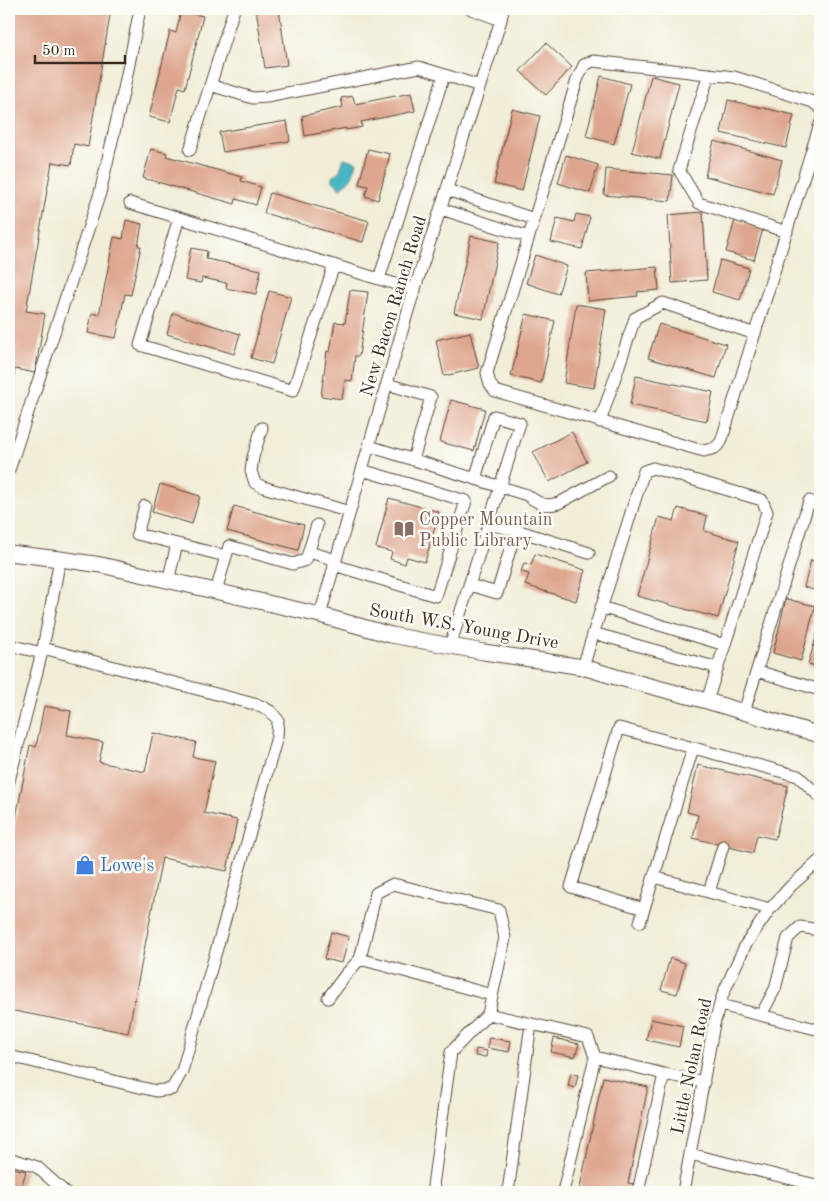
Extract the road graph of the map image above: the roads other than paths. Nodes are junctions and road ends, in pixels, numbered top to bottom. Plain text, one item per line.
1 (140, 9) edge
2 (234, 9) edge
3 (471, 9) edge
4 (502, 15) edge
5 (709, 74) junction
6 (444, 75) junction
7 (210, 86) junction
8 (480, 86) junction
9 (820, 108) edge
10 (820, 124) edge
11 (190, 150) dead end
12 (447, 190) junction
13 (130, 203) dead end
14 (441, 209) junction
15 (179, 218) junction
16 (534, 219) junction
17 (787, 232) junction
18 (529, 237) junction
19 (334, 265) junction
20 (378, 279) junction
21 (415, 290) junction
22 (755, 334) junction
23 (387, 384) junction
24 (600, 422) junction
25 (262, 428) dead end
26 (369, 446) junction
27 (413, 460) junction
28 (9, 470) edge
29 (362, 470) junction
30 (609, 476) dead end
31 (475, 479) junction
32 (500, 487) junction
33 (820, 505) edge
34 (145, 506) dead end
35 (350, 512) junction
36 (488, 524) junction
37 (317, 525) dead end
38 (516, 530) junction
39 (177, 544) junction
40 (308, 552) junction
41 (589, 553) dead end
42 (9, 554) edge
43 (226, 556) junction
44 (60, 559) junction
45 (335, 563) junction
46 (168, 581) junction
47 (470, 585) junction
48 (216, 592) junction
49 (601, 607) junction
50 (320, 615) junction
51 (593, 633) junction
52 (9, 644) edge
53 (725, 645) junction
54 (450, 646) junction
55 (42, 651) junction
56 (583, 667) junction
57 (718, 668) junction
58 (757, 671) junction
59 (820, 690) edge
60 (707, 702) junction
61 (744, 712) junction
62 (820, 735) edge
63 (693, 748) junction
64 (9, 781) edge
65 (820, 796) edge
66 (723, 846) dead end
67 (820, 860) edge
68 (654, 877) junction
69 (710, 892) junction
70 (644, 909) junction
71 (770, 909) junction
72 (640, 922) dead end
73 (820, 930) edge
74 (360, 959) junction
75 (492, 995) junction
76 (328, 998) dead end
77 (720, 1005) junction
78 (488, 1014) junction
79 (761, 1016) junction
80 (531, 1024) junction
81 (820, 1030) edge
82 (9, 1056) edge
83 (595, 1057) junction
84 (664, 1074) junction
85 (704, 1082) junction
86 (690, 1154) junction
87 (9, 1158) edge
88 (820, 1186) edge
89 (65, 1192) edge
90 (437, 1192) edge
91 (508, 1192) edge
92 (563, 1192) edge
93 (638, 1192) edge
94 (683, 1192) edge

1 - 28 street
2 - 7 street
3 - 4 street
4 - 8 street, New Bacon Ranch Road
5 - 9 street
5 - 16 street
5 - 17 street
6 - 7 street
6 - 8 street
6 - 20 street
7 - 11 street
8 - 12 street, New Bacon Ranch Road
10 - 17 street
12 - 14 street, New Bacon Ranch Road
12 - 16 street
13 - 15 street
14 - 18 street
14 - 21 street, New Bacon Ranch Road
15 - 19 street
15 - 19 street
16 - 18 street
17 - 22 street
18 - 24 street
19 - 20 street
20 - 21 street
21 - 23 street, New Bacon Ranch Road
22 - 24 street
22 - 24 street
23 - 26 street, New Bacon Ranch Road
23 - 27 street
25 - 35 street
26 - 27 street
26 - 29 street, New Bacon Ranch Road
27 - 31 street
29 - 35 street, New Bacon Ranch Road
29 - 45 street
30 - 32 street
31 - 32 street
31 - 32 street
32 - 36 street
33 - 58 street
34 - 39 street
35 - 45 street, New Bacon Ranch Road
36 - 38 street
36 - 47 street
37 - 40 street
38 - 41 street
38 - 47 street
39 - 43 street
39 - 46 street
40 - 43 street
40 - 45 street
42 - 44 main road, South W.S. Young Drive
43 - 48 street
44 - 46 main road, South W.S. Young Drive
44 - 55 street
45 - 50 street, New Bacon Ranch Road
46 - 48 main road, South W.S. Young Drive
47 - 54 street
48 - 50 main road, South W.S. Young Drive
49 - 51 street
49 - 53 street
49 - 53 street
50 - 54 main road, South W.S. Young Drive
51 - 56 street
51 - 57 street
52 - 55 street
53 - 57 street
54 - 56 main road, South W.S. Young Drive
55 - 64 street
55 - 82 street
56 - 60 main road, South W.S. Young Drive
57 - 60 street
58 - 59 street
58 - 61 street
60 - 61 main road, South W.S. Young Drive
61 - 62 main road, South W.S. Young Drive
63 - 65 street
63 - 68 street
63 - 70 street
66 - 69 street
67 - 71 street, Little Nolan Road
68 - 69 street
68 - 70 street
69 - 71 street
70 - 72 street
71 - 77 street, Little Nolan Road
73 - 79 street
74 - 75 street
74 - 75 street
74 - 76 street
75 - 78 street
77 - 79 street
77 - 85 street, Little Nolan Road
78 - 80 street
78 - 90 street
79 - 81 street
80 - 83 street
80 - 91 street
83 - 84 street
83 - 92 street
84 - 85 street
84 - 93 street
85 - 86 street, Little Nolan Road
86 - 88 street
86 - 94 street, Little Nolan Road
87 - 89 street

